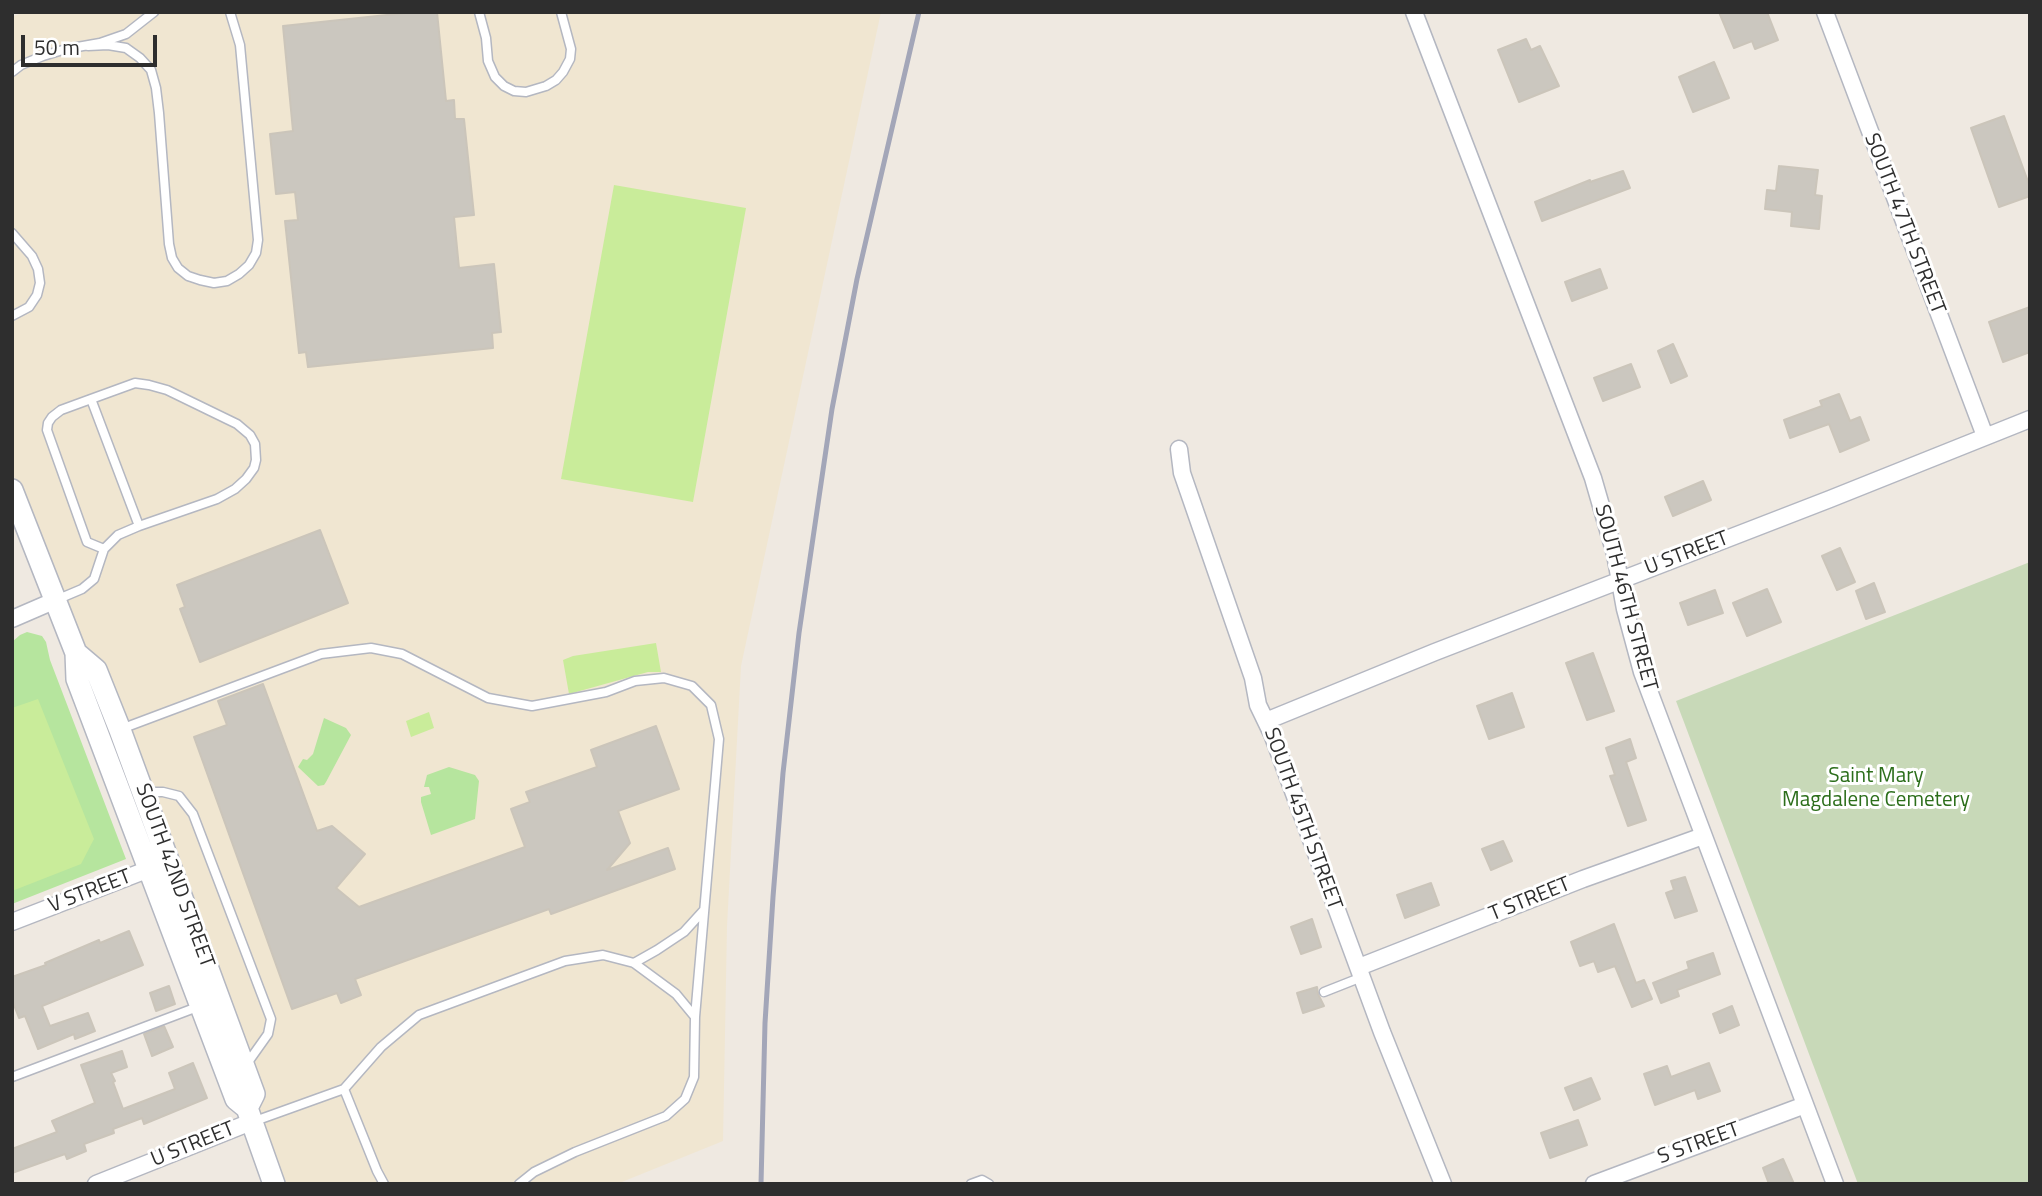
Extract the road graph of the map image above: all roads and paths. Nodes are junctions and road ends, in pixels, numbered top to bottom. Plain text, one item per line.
1 (154, 12) edge
2 (230, 12) edge
3 (479, 12) edge
4 (561, 12) edge
5 (1415, 12) edge
6 (1825, 12) edge
7 (88, 46) junction
8 (12, 72) edge
9 (12, 233) edge
10 (12, 316) edge
11 (91, 399) junction
12 (2030, 419) edge
13 (1985, 436) junction
14 (1179, 449) dead end
15 (12, 490) edge
16 (139, 526) junction
17 (104, 549) junction
18 (1620, 580) junction
19 (56, 600) junction
20 (12, 619) edge
21 (1266, 721) junction
22 (110, 733) junction
23 (143, 792) junction
24 (1703, 836) junction
25 (159, 865) junction
26 (704, 910) junction
27 (12, 922) edge
28 (634, 963) junction
29 (1360, 972) junction
30 (1324, 992) dead end
31 (211, 1002) junction
32 (695, 1017) junction
33 (244, 1068) junction
34 (12, 1077) edge
35 (344, 1089) junction
36 (1805, 1105) junction
37 (249, 1115) junction
38 (96, 1184) edge
39 (274, 1184) edge
40 (384, 1184) edge
41 (519, 1184) edge
42 (971, 1184) edge
43 (989, 1184) edge
44 (1443, 1184) edge
45 (1594, 1184) edge
46 (1835, 1184) edge

1 - 7 lane
2 - 7 lane
3 - 4 lane
5 - 18 street, SOUTH 46TH STREET
6 - 13 street, SOUTH 47TH STREET
7 - 8 lane
9 - 10 lane
11 - 16 lane
11 - 16 lane
11 - 17 lane
12 - 13 street, U STREET
13 - 18 street, U STREET
14 - 21 street, SOUTH 45TH STREET
15 - 19 street, SOUTH 42ND STREET
16 - 17 lane
17 - 19 lane
18 - 21 street, U STREET
18 - 24 street, SOUTH 46TH STREET
19 - 20 street
19 - 22 street, SOUTH 42ND STREET
21 - 29 street, SOUTH 45TH STREET
22 - 23 street, SOUTH 42ND STREET
22 - 25 street, SOUTH 42ND STREET
22 - 26 lane
23 - 25 street, SOUTH 42ND STREET
23 - 33 lane
24 - 29 street, T STREET
24 - 36 street, SOUTH 46TH STREET
25 - 27 street, V STREET
25 - 31 street, SOUTH 42ND STREET
26 - 28 lane
26 - 32 lane
28 - 32 lane
28 - 35 lane
29 - 30 lane
29 - 44 street, SOUTH 45TH STREET
31 - 33 street, SOUTH 42ND STREET
31 - 34 lane
31 - 37 street, SOUTH 42ND STREET
32 - 41 lane
33 - 37 street, SOUTH 42ND STREET
35 - 37 lane
35 - 40 lane
36 - 45 street, S STREET
36 - 46 street, SOUTH 46TH STREET
37 - 38 street, U STREET
37 - 39 street, SOUTH 42ND STREET
42 - 43 lane

